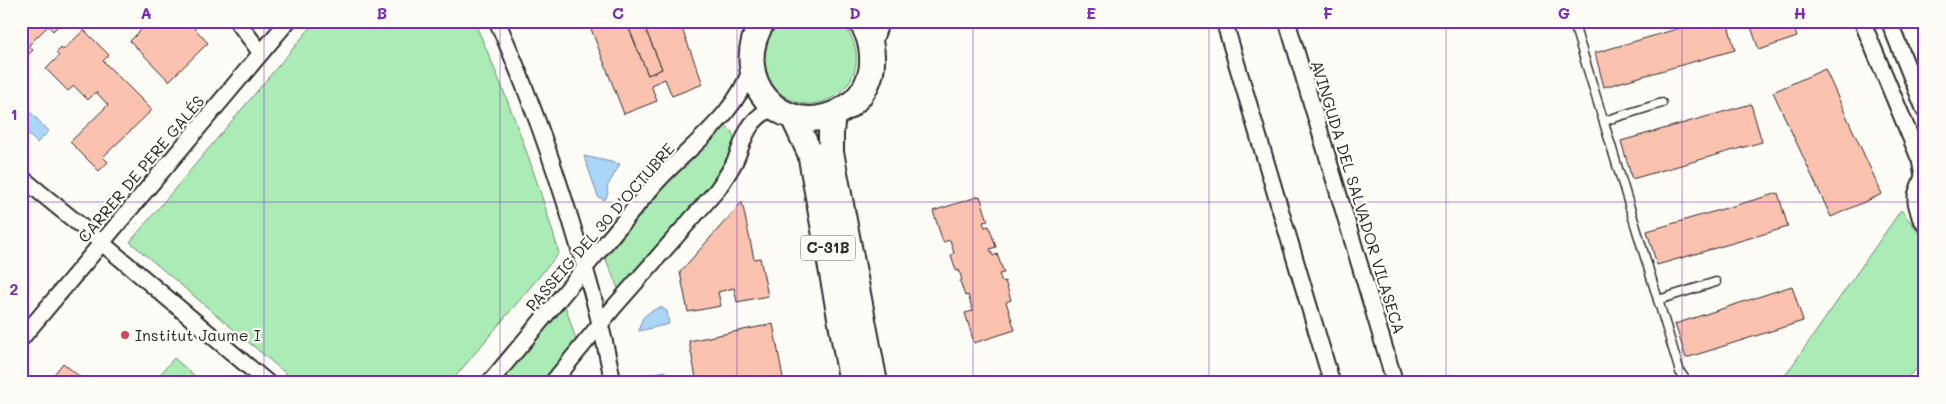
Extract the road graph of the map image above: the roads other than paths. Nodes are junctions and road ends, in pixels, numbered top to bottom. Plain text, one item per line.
1 (237, 21) edge
2 (288, 21) edge
3 (497, 21) edge
4 (860, 21) edge
5 (881, 21) edge
6 (1224, 21) edge
7 (1287, 21) edge
8 (1574, 21) edge
9 (1862, 21) edge
10 (1888, 21) edge
11 (757, 25) edge
12 (872, 47) junction
13 (261, 53) junction
14 (751, 68) junction
15 (1662, 103) dead end
16 (1925, 111) edge
17 (784, 112) junction
18 (833, 115) junction
19 (1604, 121) junction
20 (21, 177) edge
21 (1925, 224) edge
22 (102, 243) junction
23 (586, 268) junction
24 (1716, 282) dead end
25 (1658, 300) junction
26 (600, 325) junction
27 (21, 339) edge
28 (268, 383) edge
29 (489, 383) edge
30 (552, 383) edge
31 (613, 383) edge
32 (852, 383) edge
33 (875, 383) edge
34 (1332, 383) edge
35 (1395, 383) edge
36 (1688, 383) edge

1 - 13 street
2 - 13 street, CARRER DE PERE GALÉS
3 - 23 street
4 - 12 main road
5 - 12 street
6 - 34 street
7 - 35 street, AVINGUDA DEL SALVADOR VILASECA
8 - 19 lane
9 - 21 street
10 - 16 street
11 - 14 main road, C-31B
12 - 18 main road
13 - 22 street, CARRER DE PERE GALÉS
14 - 17 main road, C-31B
14 - 23 street, PASSEIG DEL 30 D'OCTUBRE
15 - 19 lane
17 - 18 main road
17 - 26 street
17 - 32 main road, C-31B
18 - 33 main road, C-31B
19 - 25 lane
20 - 22 street
22 - 27 street, CARRER DE PERE GALÉS
22 - 28 street
23 - 26 street
23 - 29 street, PASSEIG DEL 30 D'OCTUBRE
24 - 25 lane
25 - 36 lane
26 - 30 street
26 - 31 street

